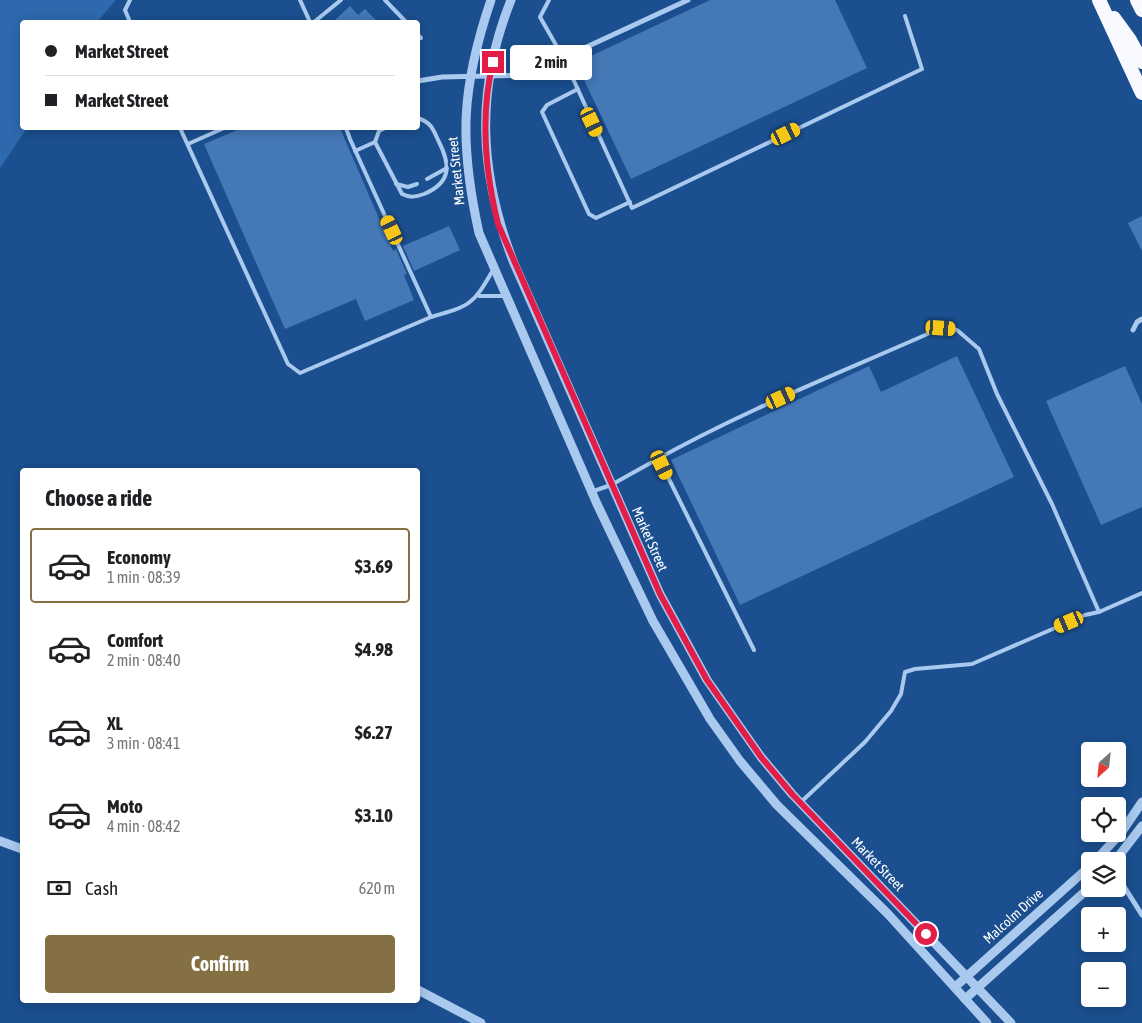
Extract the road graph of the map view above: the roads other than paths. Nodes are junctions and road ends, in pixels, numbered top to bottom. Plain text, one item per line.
1 (130, 0) edge
2 (300, 0) edge
3 (341, 0) edge
4 (385, 0) edge
5 (490, 0) edge
6 (511, 0) edge
7 (549, 0) edge
8 (688, 0) edge
9 (1100, 0) edge
10 (1138, 0) edge
11 (1142, 10) edge
12 (905, 16) dead end
13 (129, 20) edge
14 (309, 20) edge
15 (316, 20) edge
16 (404, 20) edge
17 (564, 59) junction
18 (1142, 62) edge
19 (489, 77) junction
20 (470, 78) junction
21 (420, 82) edge
22 (578, 89) junction
23 (1142, 93) edge
24 (420, 119) edge
25 (181, 130) edge
26 (220, 130) edge
27 (347, 130) edge
28 (381, 130) edge
29 (375, 142) junction
30 (188, 144) junction
31 (355, 151) junction
32 (448, 168) junction
33 (427, 179) dead end
34 (396, 184) junction
35 (417, 184) dead end
36 (630, 202) junction
37 (494, 268) junction
38 (479, 296) junction
39 (506, 296) junction
40 (431, 317) junction
41 (1142, 319) edge
42 (1133, 330) dead end
43 (654, 461) junction
44 (611, 485) junction
45 (591, 492) junction
46 (1142, 592) edge
47 (1099, 612) junction
48 (754, 650) dead end
49 (800, 802) junction
50 (1142, 802) edge
51 (1142, 826) edge
52 (0, 841) edge
53 (20, 848) edge
54 (1108, 852) edge
55 (1122, 852) edge
56 (1081, 874) edge
57 (1126, 890) edge
58 (1081, 895) edge
59 (1142, 915) edge
60 (967, 976) junction
61 (955, 987) junction
62 (978, 988) junction
63 (420, 991) edge
64 (965, 999) junction
65 (480, 1023) edge
66 (987, 1023) edge
67 (1011, 1023) edge

1 - 13 lane
2 - 14 lane
3 - 15 lane
4 - 16 lane
5 - 20 street, Market Street
6 - 19 street, Market Street
7 - 17 lane
8 - 17 street
9 - 18 highway
9 - 23 highway
10 - 11 highway
12 - 36 lane
17 - 19 street
17 - 22 lane
19 - 20 street
19 - 44 street, Market Street
20 - 21 street
20 - 37 street, Market Street
22 - 36 lane
22 - 36 lane
24 - 32 lane
25 - 30 lane
26 - 30 lane
27 - 31 lane
28 - 29 lane
29 - 31 lane
29 - 34 lane
30 - 40 lane
31 - 40 lane
32 - 33 lane
32 - 34 lane
34 - 35 lane
37 - 38 lane
37 - 39 street, Market Street
38 - 39 lane
38 - 40 lane
39 - 45 street, Market Street
41 - 42 street
43 - 44 lane
43 - 47 lane
43 - 48 lane
44 - 45 lane
44 - 49 street, Market Street
45 - 61 street, Market Street
46 - 47 lane
47 - 49 lane
49 - 60 street, Market Street
50 - 54 street
51 - 55 street
52 - 53 street
56 - 60 street, Malcolm Drive
57 - 59 street
58 - 62 street
60 - 61 street, Malcolm Drive
60 - 62 street, Market Street
61 - 64 street, Market Street
62 - 64 street
62 - 67 street, Market Street
63 - 65 street
64 - 66 street, Market Street

